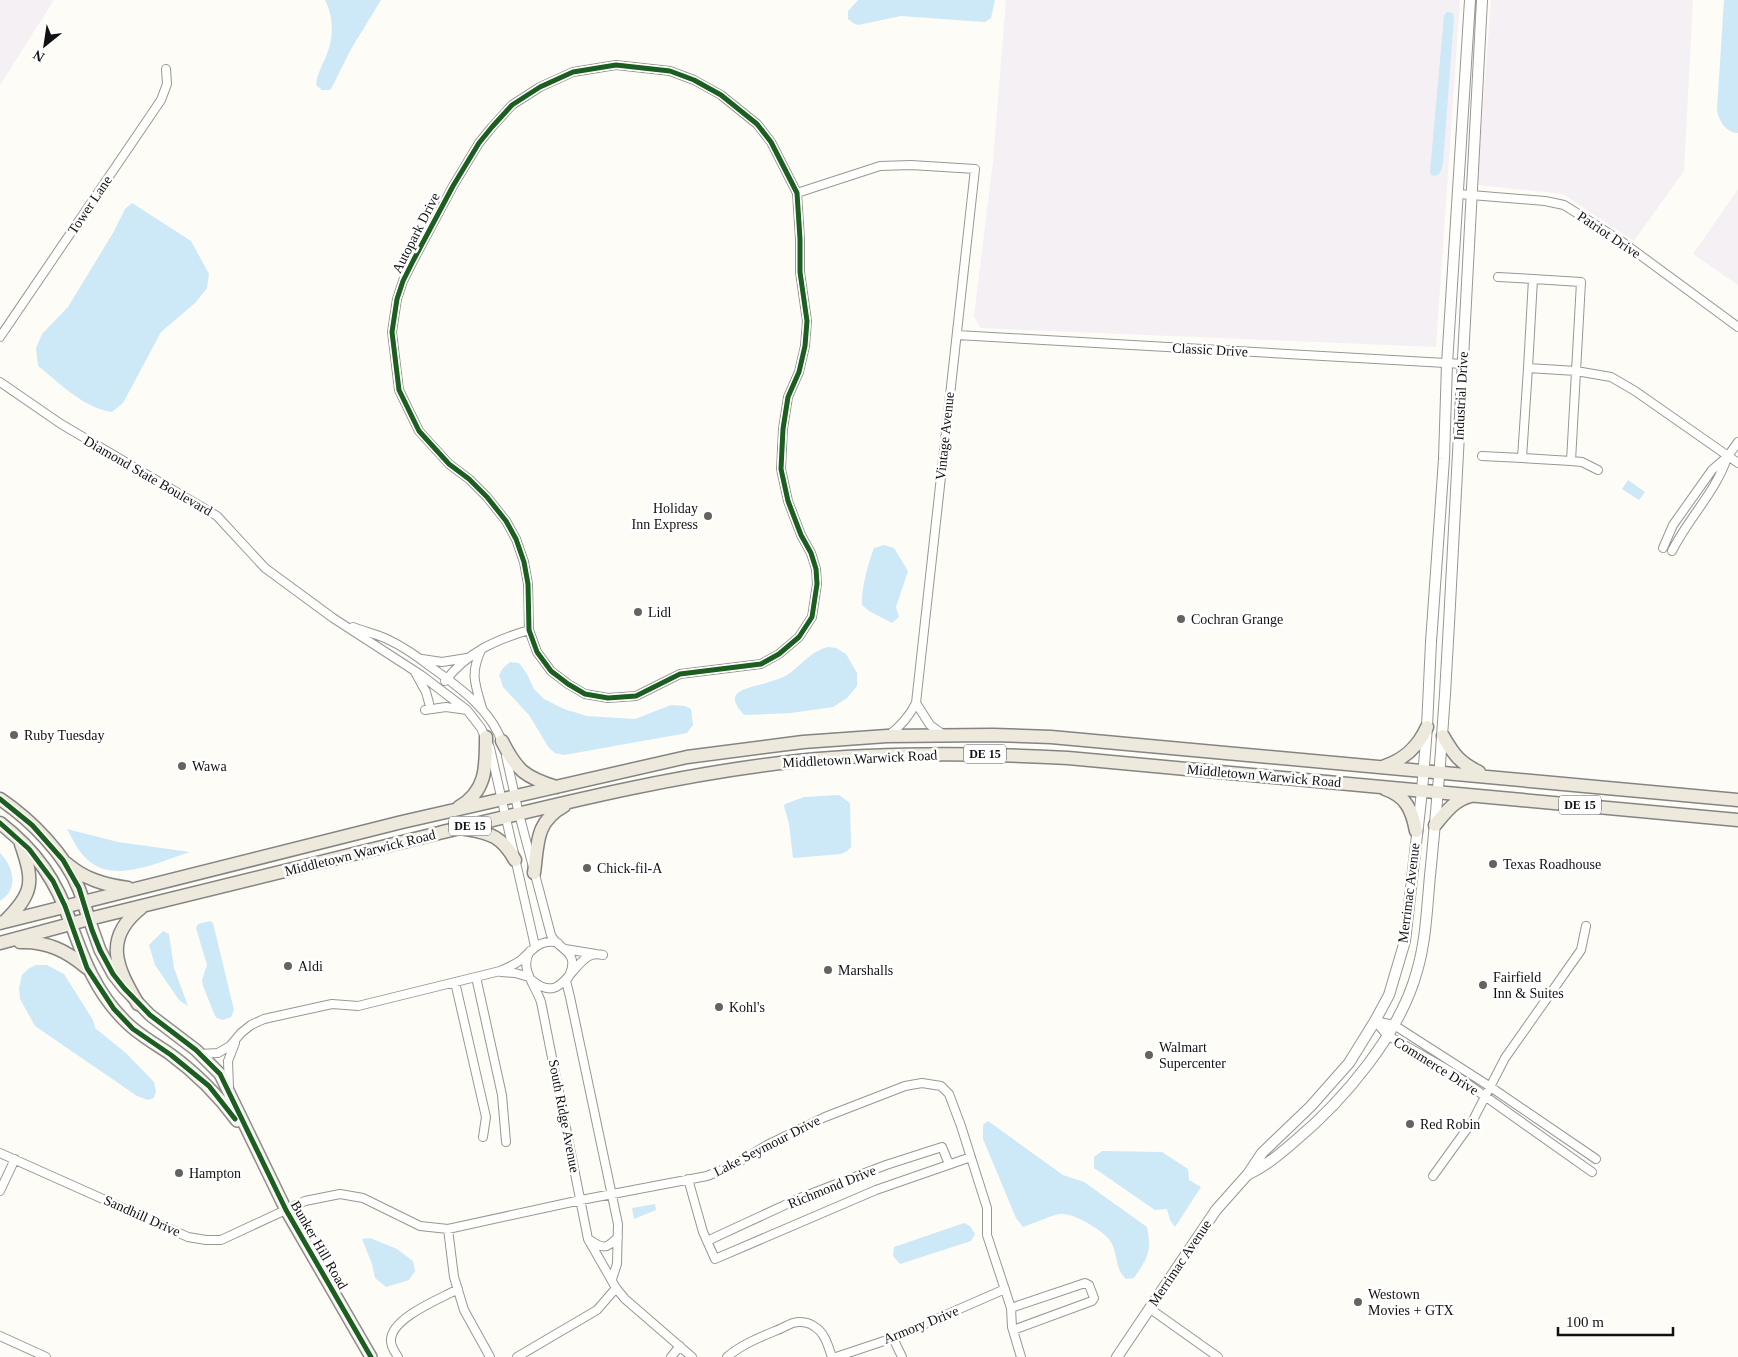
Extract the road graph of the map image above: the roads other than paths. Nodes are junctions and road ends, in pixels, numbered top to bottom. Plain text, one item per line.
1 (1470, 0) edge
2 (1482, 0) edge
3 (166, 69) dead end
4 (797, 193) junction
5 (1459, 194) junction
6 (1472, 195) junction
7 (1498, 277) dead end
8 (1533, 279) junction
9 (1738, 327) edge
10 (956, 335) junction
11 (0, 337) edge
12 (1447, 364) junction
13 (1463, 364) junction
14 (1528, 368) junction
15 (1576, 371) junction
16 (0, 382) edge
17 (1738, 442) edge
18 (1482, 456) dead end
19 (1728, 456) junction
20 (1522, 458) junction
21 (1571, 461) junction
22 (1738, 463) edge
23 (1598, 470) dead end
24 (1663, 548) dead end
25 (1672, 551) dead end
26 (333, 618) junction
27 (529, 630) junction
28 (482, 648) junction
29 (469, 658) junction
30 (420, 659) junction
31 (414, 670) junction
32 (447, 678) junction
33 (440, 688) junction
34 (916, 703) junction
35 (467, 710) junction
36 (483, 710) junction
37 (1427, 727) junction
38 (944, 735) junction
39 (887, 736) junction
40 (1443, 736) junction
41 (486, 738) junction
42 (502, 741) junction
43 (1383, 767) junction
44 (1423, 770) junction
45 (1440, 772) junction
46 (1488, 776) junction
47 (556, 786) junction
48 (1378, 786) junction
49 (1422, 791) junction
50 (1438, 792) junction
51 (515, 796) junction
52 (1474, 796) junction
53 (0, 799) edge
54 (502, 799) junction
55 (574, 800) junction
56 (1738, 800) edge
57 (453, 810) junction
58 (519, 814) junction
59 (506, 817) junction
60 (1738, 820) edge
61 (0, 823) edge
62 (1435, 825) junction
63 (461, 828) junction
64 (1416, 831) junction
65 (19, 840) junction
66 (63, 860) junction
67 (515, 860) junction
68 (534, 872) junction
69 (134, 889) junction
70 (83, 901) junction
71 (65, 906) junction
72 (143, 906) junction
73 (89, 919) junction
74 (2, 923) edge
75 (71, 924) junction
76 (1586, 926) dead end
77 (0, 943) edge
78 (558, 943) junction
79 (533, 948) junction
80 (565, 949) junction
81 (87, 968) junction
82 (500, 972) junction
83 (476, 977) junction
84 (530, 979) junction
85 (567, 979) junction
86 (456, 982) junction
87 (138, 1004) junction
88 (1375, 1021) junction
89 (1394, 1025) junction
90 (1387, 1035) junction
91 (236, 1039) junction
92 (200, 1054) junction
93 (1490, 1086) junction
94 (229, 1092) junction
95 (1485, 1096) junction
96 (484, 1137) dead end
97 (506, 1142) dead end
98 (252, 1143) junction
99 (0, 1153) edge
100 (970, 1157) junction
101 (1596, 1158) dead end
102 (15, 1159) junction
103 (949, 1164) junction
104 (1592, 1172) dead end
105 (1248, 1174) junction
106 (1434, 1176) dead end
107 (688, 1179) junction
108 (0, 1192) edge
109 (611, 1194) junction
110 (581, 1200) junction
111 (286, 1210) junction
112 (448, 1230) junction
113 (618, 1237) junction
114 (588, 1239) junction
115 (707, 1241) junction
116 (612, 1279) junction
117 (616, 1288) junction
118 (458, 1289) junction
119 (1005, 1290) junction
120 (1011, 1308) junction
121 (1149, 1308) junction
122 (1013, 1330) junction
123 (0, 1336) edge
124 (893, 1338) junction
125 (680, 1346) junction
126 (1215, 1356) edge
127 (46, 1357) edge
128 (371, 1357) edge
129 (398, 1357) edge
130 (490, 1357) edge
131 (517, 1357) edge
132 (671, 1357) edge
133 (692, 1357) edge
134 (727, 1357) edge
135 (832, 1357) edge
136 (836, 1357) edge
137 (902, 1357) edge
138 (1021, 1357) edge
139 (1116, 1357) edge

1 - 5 street, Industrial Drive
2 - 6 street, Industrial Drive
3 - 11 street, Tower Lane
4 - 10 street, Vintage Avenue
4 - 27 street, Autopark Drive
4 - 27 street, Autopark Drive
5 - 6 street, Patriot Drive
5 - 12 street, Industrial Drive
6 - 9 street, Patriot Drive
6 - 13 street, Industrial Drive
7 - 8 street
8 - 14 street
8 - 15 street
10 - 12 street, Classic Drive
10 - 34 street, Vintage Avenue
12 - 13 street, Classic Drive
12 - 37 street, Industrial Drive
13 - 40 street, Industrial Drive
14 - 15 street
14 - 20 street
15 - 19 street
15 - 21 street
16 - 26 street, Diamond State Boulevard
17 - 19 street
18 - 20 street
19 - 22 street
19 - 24 street
19 - 25 street
20 - 21 street
21 - 23 street
26 - 30 street, Diamond State Boulevard
26 - 31 street, Diamond State Boulevard
27 - 28 street
28 - 29 street
28 - 36 street
29 - 30 street
29 - 32 street
30 - 32 street, Diamond State Boulevard
31 - 33 street, Diamond State Boulevard
31 - 35 street
32 - 33 street
32 - 36 street, Diamond State Boulevard
33 - 35 street, Diamond State Boulevard
34 - 38 street
34 - 39 street, Vintage Avenue
35 - 41 street, Diamond State Boulevard
36 - 42 street, Diamond State Boulevard
37 - 43 main road
37 - 44 street, Industrial Drive
38 - 39 main road, Middletown Warwick Road / DE 15
38 - 43 main road, Middletown Warwick Road / DE 15
39 - 47 main road, Middletown Warwick Road / DE 15
40 - 45 street, Industrial Drive
40 - 46 main road
41 - 54 street, Diamond State Boulevard
41 - 57 main road
42 - 47 main road
42 - 51 street, Diamond State Boulevard
43 - 44 main road, Middletown Warwick Road / DE 15
44 - 45 main road, Middletown Warwick Road / DE 15
44 - 49 street, Merrimac Avenue
45 - 46 main road, Middletown Warwick Road / DE 15
45 - 50 street, Industrial Drive
46 - 56 main road, Middletown Warwick Road / DE 15
47 - 51 main road, Middletown Warwick Road / DE 15
48 - 49 main road, Middletown Warwick Road / DE 15
48 - 55 main road, Middletown Warwick Road / DE 15
48 - 64 main road
49 - 50 main road, Middletown Warwick Road / DE 15
49 - 64 street, Merrimac Avenue
50 - 52 main road, Middletown Warwick Road / DE 15
50 - 62 street, Merrimac Avenue
51 - 54 main road, Middletown Warwick Road / DE 15
51 - 58 street, Diamond State Boulevard
52 - 60 main road, Middletown Warwick Road / DE 15
52 - 62 main road
53 - 66 main road
54 - 57 main road, Middletown Warwick Road / DE 15
54 - 59 street, South Ridge Avenue
55 - 58 main road, Middletown Warwick Road / DE 15
55 - 68 main road
57 - 69 main road, Middletown Warwick Road / DE 15
58 - 59 main road, Middletown Warwick Road / DE 15
58 - 68 street
59 - 63 main road, Middletown Warwick Road / DE 15
59 - 67 street, South Ridge Avenue
61 - 65 main road
62 - 89 street, Merrimac Avenue
63 - 67 main road
63 - 72 main road, Middletown Warwick Road / DE 15
64 - 88 street, Merrimac Avenue
65 - 71 main road
65 - 74 main road
66 - 69 main road
66 - 70 main road, Bunker Hill Road
67 - 79 street, South Ridge Avenue
68 - 78 street
69 - 70 main road, Middletown Warwick Road / DE 15
70 - 71 main road, Middletown Warwick Road / DE 15
70 - 73 main road, Bunker Hill Road
71 - 74 main road, Middletown Warwick Road
71 - 75 main road
72 - 73 main road, Middletown Warwick Road
72 - 87 main road
73 - 75 main road, Middletown Warwick Road
73 - 87 main road, Bunker Hill Road
75 - 77 main road, Middletown Warwick Road
75 - 81 main road, Bunker Hill Road
76 - 93 street
77 - 81 main road
78 - 79 street
78 - 80 street
79 - 82 street
79 - 84 street, South Ridge Avenue
80 - 85 street
80 - 85 street
81 - 98 main road, Bunker Hill Road
82 - 83 street
82 - 84 street
83 - 86 street
83 - 97 street
84 - 85 street
84 - 110 street, South Ridge Avenue
85 - 109 street
86 - 91 street
86 - 96 street
87 - 92 main road, Bunker Hill Road
88 - 89 street, Commerce Drive
88 - 90 street, Commerce Drive
88 - 105 street, Merrimac Avenue
89 - 90 street, Merrimac Avenue
89 - 93 street, Commerce Drive
90 - 95 street, Commerce Drive
90 - 105 street, Merrimac Avenue
91 - 92 street
91 - 94 street
92 - 94 main road, Bunker Hill Road
93 - 95 street
93 - 101 street, Commerce Drive
94 - 98 main road, Bunker Hill Road
95 - 104 street, Commerce Drive
95 - 106 street
98 - 111 main road, Bunker Hill Road
99 - 102 street, Sandhill Drive
100 - 103 street, Richmond Drive
100 - 107 street, Lake Seymour Drive
100 - 119 street, Lake Seymour Drive
102 - 108 street
102 - 111 street, Sandhill Drive
103 - 115 street, Richmond Drive
103 - 115 street, Richmond Drive
105 - 121 street, Merrimac Avenue
107 - 109 street, Lake Seymour Drive
107 - 115 street
109 - 110 street, Lake Seymour Drive
109 - 113 street
110 - 112 street, Lake Seymour Drive
110 - 114 street, South Ridge Avenue
111 - 112 street, Lake Seymour Drive
111 - 128 main road, Bunker Hill Road
112 - 118 street
113 - 114 street
113 - 116 street
114 - 116 street, South Ridge Avenue
116 - 117 street, South Ridge Avenue
117 - 125 street, South Ridge Avenue
117 - 131 street
118 - 129 street
118 - 130 street
119 - 120 street, Lake Seymour Drive
119 - 124 street, Armory Drive
120 - 122 street, Lake Seymour Drive
120 - 122 street
121 - 126 street
121 - 139 street, Merrimac Avenue
122 - 138 street, Lake Seymour Drive
123 - 127 street
124 - 136 street, Armory Drive
124 - 137 street
125 - 132 street
125 - 133 street, South Ridge Avenue
134 - 135 street

